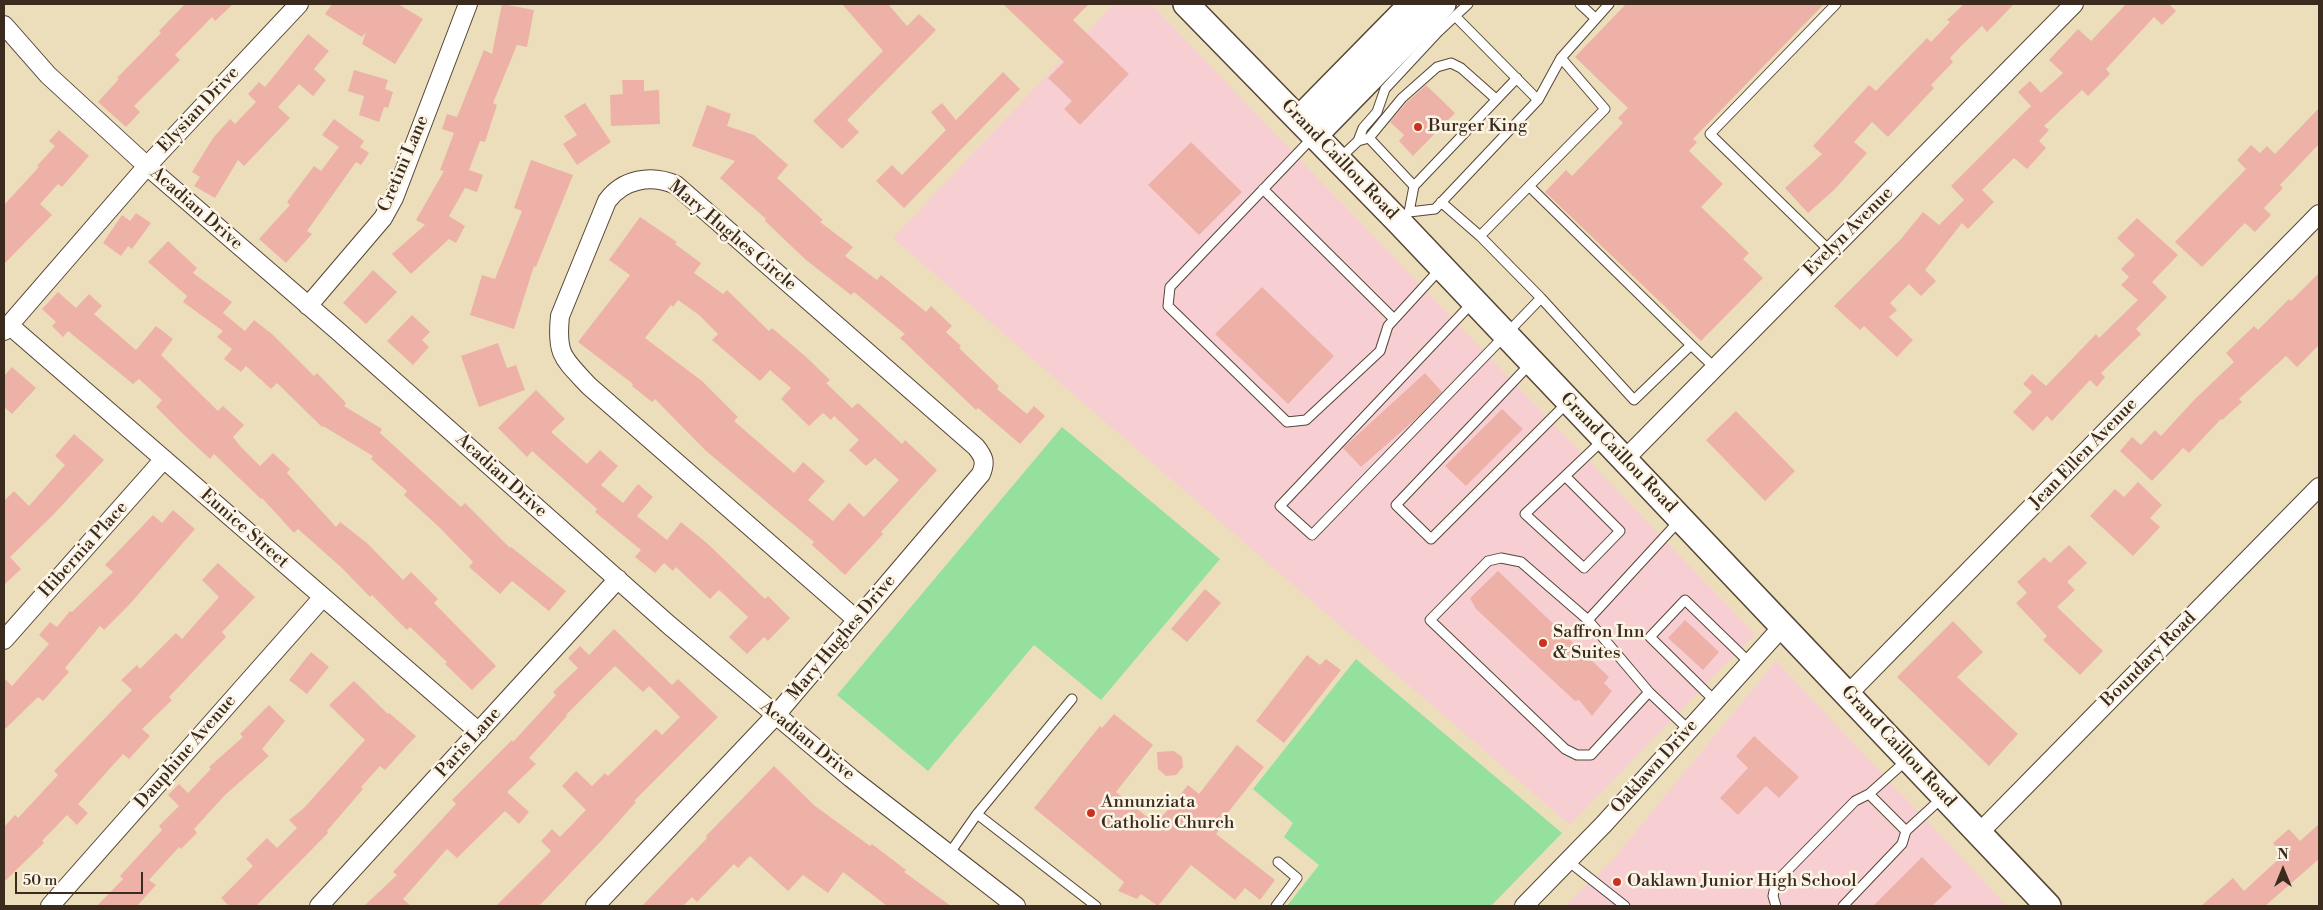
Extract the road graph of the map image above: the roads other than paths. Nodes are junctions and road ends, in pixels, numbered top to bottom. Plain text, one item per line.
1 (299, 4) edge
2 (468, 4) edge
3 (1186, 4) edge
4 (1412, 4) edge
5 (1468, 4) edge
6 (1580, 4) edge
7 (1609, 4) edge
8 (1836, 4) edge
9 (2074, 4) edge
10 (1449, 10) edge
11 (1595, 18) junction
12 (4, 25) edge
13 (1561, 58) junction
14 (1517, 78) junction
15 (1379, 83) junction
16 (1496, 99) junction
17 (1538, 100) junction
18 (1307, 127) junction
19 (1369, 138) junction
20 (1358, 141) junction
21 (1338, 160) junction
22 (147, 166) junction
23 (1414, 186) junction
24 (1530, 186) junction
25 (1263, 189) junction
26 (1441, 202) junction
27 (2319, 214) edge
28 (1404, 217) junction
29 (1480, 236) junction
30 (1830, 251) junction
31 (1441, 268) junction
32 (1541, 298) junction
33 (1473, 301) junction
34 (308, 306) junction
35 (1394, 319) junction
36 (6, 328) edge
37 (1506, 335) junction
38 (1691, 345) junction
39 (1532, 363) junction
40 (1715, 368) junction
41 (1568, 401) junction
42 (1604, 439) junction
43 (164, 459) junction
44 (1624, 460) junction
45 (981, 474) joint
46 (1565, 476) junction
47 (2319, 487) edge
48 (1681, 519) junction
49 (618, 579) junction
50 (322, 597) junction
51 (857, 620) junction
52 (1588, 620) junction
53 (1783, 626) junction
54 (4, 640) edge
55 (1750, 663) junction
56 (1649, 692) junction
57 (1848, 694) junction
58 (1072, 699) dead end
59 (1715, 701) junction
60 (775, 716) junction
61 (1689, 730) junction
62 (479, 732) junction
63 (1908, 759) junction
64 (1869, 794) junction
65 (1944, 795) junction
66 (977, 814) junction
67 (1906, 831) junction
68 (1978, 834) junction
69 (949, 854) junction
70 (1568, 861) junction
71 (1278, 862) dead end
72 (50, 906) edge
73 (320, 906) edge
74 (595, 906) edge
75 (1016, 906) edge
76 (1096, 906) edge
77 (1276, 906) edge
78 (1524, 906) edge
79 (1624, 906) edge
80 (1776, 906) edge
81 (1844, 906) edge
82 (2048, 906) edge

1 - 22 street, Elysian Drive
2 - 34 street, Cretini Lane
3 - 18 main road, Grand Caillou Road
4 - 18 main road
5 - 10 lane
6 - 11 lane
7 - 11 lane
8 - 30 lane
9 - 30 street, Evelyn Avenue
10 - 14 lane
10 - 15 main road
11 - 13 lane
12 - 22 street, Acadian Drive
13 - 17 lane
13 - 24 lane
14 - 16 lane
14 - 17 lane
15 - 18 main road
15 - 20 lane
16 - 19 lane
16 - 23 lane
17 - 26 lane
18 - 21 main road, Grand Caillou Road
18 - 25 lane
19 - 20 lane
19 - 23 lane
20 - 21 lane
21 - 28 main road, Grand Caillou Road
22 - 34 street, Acadian Drive
22 - 36 street, Elysian Drive
23 - 28 lane
24 - 29 lane
24 - 38 lane
25 - 35 lane
25 - 35 lane
26 - 28 lane
26 - 29 lane
27 - 57 street, Jean Ellen Avenue
28 - 31 main road, Grand Caillou Road
29 - 32 lane
30 - 40 street, Evelyn Avenue
31 - 33 main road, Grand Caillou Road
31 - 35 lane
32 - 37 lane
32 - 38 lane
33 - 37 main road, Grand Caillou Road
33 - 37 lane
34 - 49 street, Acadian Drive
36 - 43 street, Eunice Street
37 - 39 main road, Grand Caillou Road
38 - 40 lane
39 - 41 main road, Grand Caillou Road
39 - 41 lane
40 - 44 street, Evelyn Avenue
41 - 42 main road, Grand Caillou Road
42 - 44 main road, Grand Caillou Road
42 - 46 lane
43 - 50 street, Eunice Street
43 - 54 street, Hibernia Place
44 - 48 main road, Grand Caillou Road
45 - 51 street, Mary Hughes Drive
45 - 51 street, Mary Hughes Circle
46 - 46 lane
47 - 68 street, Boundary Road
48 - 52 lane
48 - 53 main road, Grand Caillou Road
49 - 60 street, Acadian Drive
49 - 62 street, Paris Lane
50 - 62 street, Eunice Street
50 - 72 street, Dauphine Avenue
51 - 60 street, Mary Hughes Drive
52 - 56 lane
52 - 56 lane
53 - 55 street, Oaklawn Drive
53 - 57 main road, Grand Caillou Road
55 - 59 street, Oaklawn Drive
55 - 59 lane
56 - 61 lane
57 - 63 main road, Grand Caillou Road
58 - 66 lane
59 - 61 street, Oaklawn Drive
60 - 69 street, Acadian Drive
60 - 74 street, Mary Hughes Drive
61 - 70 street, Oaklawn Drive
62 - 73 street, Paris Lane
63 - 64 lane
63 - 65 main road, Grand Caillou Road
64 - 67 lane
64 - 80 lane
65 - 67 lane
65 - 68 main road, Grand Caillou Road
66 - 69 lane
66 - 76 lane
67 - 81 lane
68 - 82 main road, Grand Caillou Road
69 - 75 street, Acadian Drive
70 - 78 street, Oaklawn Drive
70 - 79 lane
71 - 77 lane

